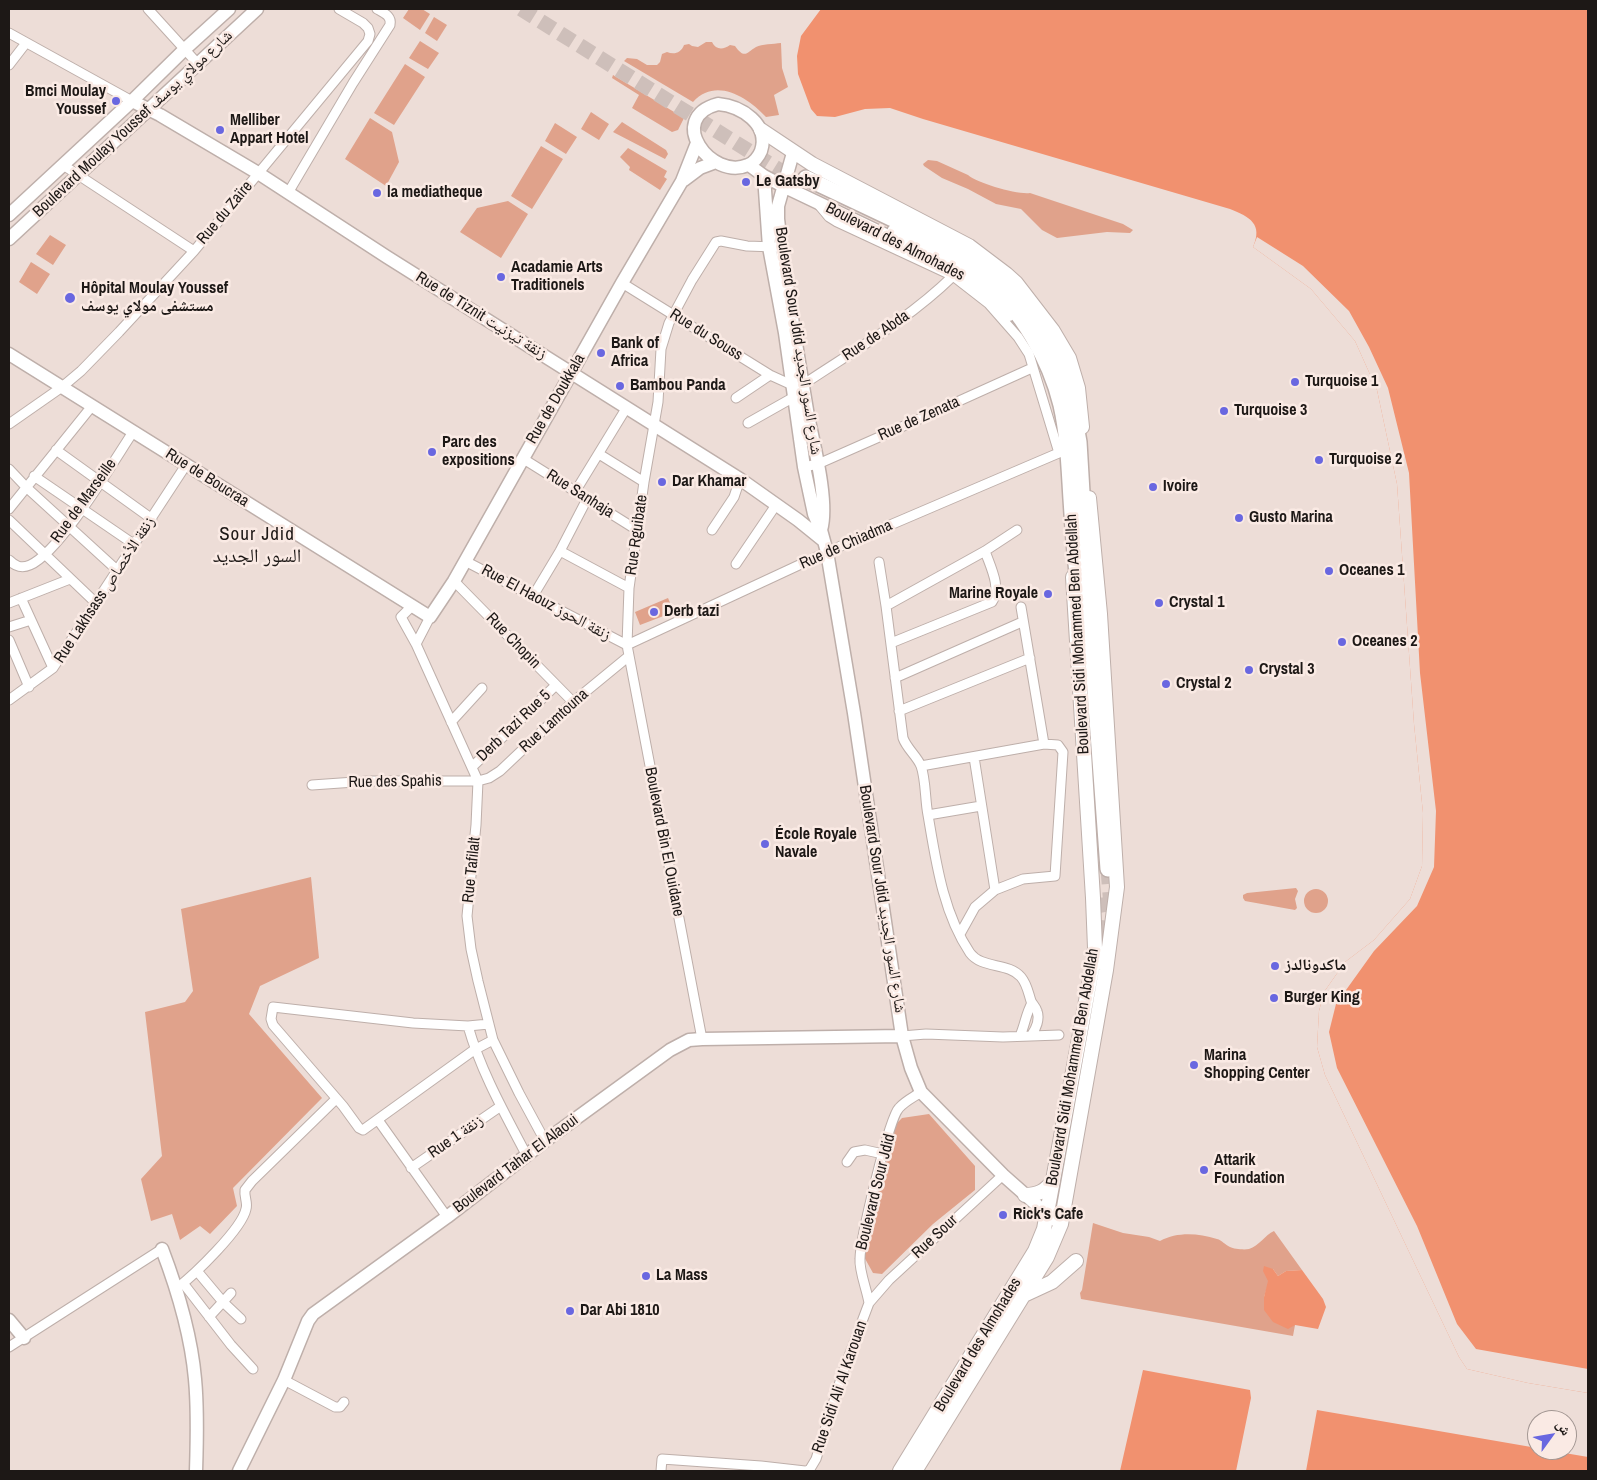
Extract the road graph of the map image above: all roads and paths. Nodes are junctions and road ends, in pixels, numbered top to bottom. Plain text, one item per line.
1 (148, 9) edge
2 (229, 9) edge
3 (257, 9) edge
4 (339, 9) edge
5 (377, 9) edge
6 (9, 34) edge
7 (26, 43) junction
8 (185, 48) junction
9 (198, 64) junction
10 (9, 65) edge
11 (132, 101) junction
12 (150, 110) junction
13 (760, 130) junction
14 (698, 144) junction
15 (793, 152) junction
16 (716, 162) junction
17 (63, 165) junction
18 (749, 165) junction
19 (258, 173) junction
20 (78, 176) junction
21 (764, 176) junction
22 (682, 181) junction
23 (783, 186) junction
24 (288, 193) junction
25 (818, 203) junction
26 (9, 215) edge
27 (11, 233) edge
28 (775, 247) junction
29 (194, 251) junction
30 (953, 276) junction
31 (622, 283) junction
32 (1019, 299) junction
33 (1034, 305) junction
34 (673, 315) junction
35 (9, 354) edge
36 (1038, 364) junction
37 (572, 373) junction
38 (770, 375) junction
39 (62, 387) junction
40 (797, 389) junction
41 (736, 398) dead end
42 (92, 406) junction
43 (627, 407) junction
44 (748, 423) dead end
45 (9, 424) edge
46 (654, 425) junction
47 (133, 432) junction
48 (56, 450) junction
49 (1063, 451) junction
50 (599, 454) junction
51 (522, 458) junction
52 (818, 464) junction
53 (186, 465) junction
54 (804, 467) junction
55 (9, 469) edge
56 (34, 476) junction
57 (740, 479) junction
58 (99, 482) junction
59 (644, 482) junction
60 (26, 488) junction
61 (575, 492) junction
62 (587, 499) junction
63 (776, 505) junction
64 (9, 509) edge
65 (81, 509) junction
66 (152, 519) junction
67 (9, 520) edge
68 (69, 526) junction
69 (637, 530) junction
70 (712, 530) dead end
71 (1018, 530) dead end
72 (824, 541) junction
73 (135, 546) junction
74 (1080, 550) junction
75 (560, 551) junction
76 (985, 551) junction
77 (45, 555) junction
78 (9, 560) edge
79 (465, 561) junction
80 (879, 562) dead end
81 (736, 564) dead end
82 (118, 571) junction
83 (70, 579) junction
84 (454, 581) junction
85 (629, 588) junction
86 (533, 596) junction
87 (21, 598) junction
88 (9, 603) edge
89 (96, 603) junction
90 (412, 606) junction
91 (886, 606) junction
92 (1021, 606) dead end
93 (430, 617) junction
94 (31, 620) junction
95 (1022, 622) junction
96 (9, 627) edge
97 (9, 640) edge
98 (891, 643) junction
99 (416, 644) junction
100 (627, 645) junction
101 (629, 656) junction
102 (1030, 658) junction
103 (53, 668) junction
104 (895, 678) junction
105 (556, 685) junction
106 (29, 687) junction
107 (482, 688) dead end
108 (9, 700) edge
109 (573, 702) junction
110 (899, 711) junction
111 (451, 722) junction
112 (1044, 744) junction
113 (974, 757) junction
114 (921, 766) junction
115 (472, 767) junction
116 (478, 781) junction
117 (312, 785) dead end
118 (981, 806) junction
119 (928, 815) junction
120 (1103, 869) tunnel mouth
121 (995, 890) junction
122 (1117, 891) junction
123 (1093, 894) junction
124 (960, 934) junction
125 (1032, 1003) junction
126 (490, 1024) junction
127 (468, 1026) junction
128 (902, 1036) junction
129 (1020, 1036) junction
130 (1031, 1036) junction
131 (1059, 1036) dead end
132 (702, 1039) junction
133 (493, 1040) junction
134 (474, 1050) junction
135 (921, 1092) junction
136 (336, 1100) junction
137 (501, 1106) junction
138 (378, 1120) junction
139 (545, 1141) junction
140 (883, 1154) junction
141 (527, 1156) junction
142 (847, 1162) dead end
143 (411, 1168) junction
144 (1003, 1175) junction
145 (1053, 1181) junction
146 (1025, 1195) junction
147 (1047, 1214) junction
148 (447, 1217) junction
149 (1061, 1224) junction
150 (162, 1249) joint
151 (1076, 1261) dead end
152 (197, 1271) junction
153 (180, 1286) junction
154 (231, 1293) dead end
155 (1024, 1295) junction
156 (223, 1302) junction
157 (870, 1303) junction
158 (209, 1316) junction
159 (241, 1319) dead end
160 (9, 1320) edge
161 (24, 1338) junction
162 (9, 1347) edge
163 (253, 1369) dead end
164 (284, 1380) junction
165 (344, 1402) dead end
166 (915, 1463) edge
167 (760, 1469) edge
168 (196, 1471) edge
169 (239, 1471) edge
170 (661, 1471) edge
171 (792, 1471) edge
172 (807, 1471) edge
173 (900, 1471) edge

1 - 8 street
2 - 8 street, Boulevard Moulay Youssef شارع مولاي يوسف
3 - 9 street, Boulevard Moulay Youssef شارع مولاي يوسف
4 - 19 street, Rue du Zaïre
5 - 24 street
6 - 7 street
7 - 10 street
7 - 11 street
8 - 9 street
8 - 11 street, Boulevard Moulay Youssef شارع مولاي يوسف
9 - 12 street, Boulevard Moulay Youssef شارع مولاي يوسف
11 - 12 street, Rue de Tiznit زنقة تيزنيت
11 - 17 street, Boulevard Moulay Youssef شارع مولاي يوسف
12 - 19 street, Rue de Tiznit زنقة تيزنيت
12 - 20 street, Boulevard Moulay Youssef شارع مولاي يوسف
13 - 14 street
13 - 15 main road, Boulevard des Almohades
13 - 18 street
14 - 16 street
14 - 22 street, Rue de Doukkala
15 - 23 street, Boulevard Sour Jdid شارع السور الجديد
15 - 33 main road, Boulevard des Almohades
16 - 18 street
16 - 22 street, Rue de Doukkala
17 - 20 street
17 - 26 street, Boulevard Moulay Youssef شارع مولاي يوسف
18 - 21 street, Boulevard des Almohades
19 - 24 street, Rue de Tiznit زنقة تيزنيت
19 - 29 street, Rue du Zaïre
20 - 27 street, Boulevard Moulay Youssef شارع مولاي يوسف
20 - 29 street
21 - 23 street, Boulevard des Almohades
21 - 28 street, Boulevard Sour Jdid شارع السور الجديد
22 - 31 street, Rue de Doukkala
23 - 25 street, Boulevard des Almohades
23 - 28 street, Boulevard Sour Jdid شارع السور الجديد
24 - 37 street, Rue de Tiznit زنقة تيزنيت
25 - 30 street
25 - 36 street, Boulevard des Almohades
28 - 34 street, Rue Rguibate
28 - 40 street, Boulevard Sour Jdid شارع السور الجديد
29 - 39 street, Rue du Zaïre
30 - 36 street
30 - 40 street, Rue de Abda
31 - 34 street, Rue du Souss
31 - 37 street, Rue de Doukkala
32 - 33 highway
32 - 36 highway, Boulevard Sidi Mohammed Ben Abdellah
32 - 74 highway, Boulevard Sidi Mohammed Ben Abdellah
33 - 122 main road, Boulevard Sidi Mohammed Ben Abdellah
34 - 38 street, Rue du Souss
34 - 46 street, Rue Rguibate
35 - 39 street, Rue de Boucraa
36 - 49 highway, Boulevard Sidi Mohammed Ben Abdellah
36 - 52 street, Rue de Zenata
37 - 43 street, Rue de Tiznit زنقة تيزنيت
37 - 51 street, Rue de Doukkala
38 - 40 street, Rue du Souss
38 - 41 street
39 - 42 street, Rue de Boucraa
39 - 45 street, Rue du Zaïre
40 - 44 street
40 - 52 street, Boulevard Sour Jdid شارع السور الجديد
40 - 54 street, Boulevard Sour Jdid شارع السور الجديد
42 - 47 street, Rue de Boucraa
42 - 48 street
43 - 46 street, Rue de Tiznit زنقة تيزنيت
43 - 50 street
46 - 57 street, Rue de Tiznit زنقة تيزنيت
46 - 59 street, Rue Rguibate
47 - 53 street, Rue de Boucraa
47 - 58 street, Rue de Marseille
48 - 56 street
48 - 58 street
49 - 72 street, Rue de Chiadma
49 - 74 highway, Boulevard Sidi Mohammed Ben Abdellah
50 - 59 street
50 - 61 street
51 - 61 street, Rue Sanhaja
51 - 79 street, Rue de Doukkala
52 - 54 street, Rue de Zenata
52 - 72 street, Boulevard Sour Jdid شارع السور الجديد
53 - 66 street, Rue Lakhsass زنقة الأخصاص
53 - 90 street, Rue de Boucraa
54 - 72 street, Boulevard Sour Jdid شارع السور الجديد
55 - 60 street
56 - 60 street
56 - 65 street
57 - 63 street, Rue de Tiznit زنقة تيزنيت
57 - 70 street
58 - 65 street, Rue de Marseille
58 - 66 street
59 - 69 street, Rue Rguibate
60 - 64 street
60 - 68 street
61 - 62 street, Rue Sanhaja
62 - 69 street, Rue Sanhaja
62 - 75 street
63 - 72 street, Rue de Tiznit زنقة تيزنيت
63 - 81 street
65 - 68 street, Rue de Marseille
65 - 73 street
66 - 73 street, Rue Lakhsass زنقة الأخصاص
67 - 77 street
68 - 77 street, Rue de Marseille
68 - 82 street
69 - 85 street, Rue Rguibate
71 - 76 street
72 - 100 street, Rue de Chiadma
72 - 128 street, Boulevard Sour Jdid شارع السور الجديد
73 - 82 street, Rue Lakhsass زنقة الأخصاص
74 - 120 highway
74 - 123 main road, Boulevard Sidi Mohammed Ben Abdellah
75 - 85 street
75 - 86 street
76 - 91 street
76 - 98 street
77 - 78 street, Rue de Marseille
77 - 83 street
79 - 84 street, Rue de Doukkala
79 - 86 street, Rue El Haouz زنقة الحوز
80 - 91 street
82 - 89 street, Rue Lakhsass زنقة الأخصاص
83 - 87 street
83 - 89 street
84 - 93 street, Rue de Doukkala
84 - 105 street, Rue Chopin
85 - 100 street, Rue Rguibate
86 - 100 street, Rue El Haouz زنقة الحوز
87 - 88 street
87 - 94 street
89 - 103 street, Rue Lakhsass زنقة الأخصاص
90 - 93 street, Rue de Boucraa
90 - 99 street, Rue Tafilalt
91 - 98 street
92 - 95 street
93 - 99 street
94 - 96 street
94 - 103 street
95 - 102 street
95 - 104 street
97 - 106 street
98 - 104 street
99 - 111 street, Rue Tafilalt
100 - 101 street, Boulevard Bin El Ouidane
101 - 109 street, Rue Lamtouna
101 - 132 street, Boulevard Bin El Ouidane
102 - 110 street
102 - 112 street
103 - 106 street, Rue Lakhsass زنقة الأخصاص
104 - 110 street
105 - 109 street, Rue Chopin
105 - 115 street, Derb Tazi Rue 5
106 - 108 street, Rue Lakhsass زنقة الأخصاص
107 - 111 street
109 - 116 street, Rue Lamtouna
110 - 114 street
111 - 115 street, Rue Tafilalt
112 - 113 street
112 - 121 street
113 - 114 street
113 - 118 street
114 - 119 street
115 - 116 street, Rue Tafilalt
116 - 117 street, Rue des Spahis
116 - 126 street, Rue Tafilalt
118 - 119 street
118 - 121 street
119 - 124 street
121 - 124 street
122 - 123 main road
122 - 149 main road, Boulevard Sidi Mohammed Ben Abdellah
123 - 145 main road, Boulevard Sidi Mohammed Ben Abdellah
124 - 125 street
125 - 129 street
125 - 130 street
126 - 127 street
126 - 133 street, Rue Tafilalt
127 - 134 street
127 - 136 street
128 - 129 street
128 - 132 street, Boulevard Tahar El Alaoui
128 - 135 street, Boulevard Sour Jdid شارع السور الجديد
129 - 130 street
130 - 131 street
132 - 139 street, Boulevard Tahar El Alaoui
133 - 134 street
133 - 139 street, Rue Tafilalt
134 - 137 street
134 - 138 street
135 - 140 street, Boulevard Sour Jdid
135 - 144 street, Boulevard Sour Jdid شارع السور الجديد
136 - 138 street
136 - 152 street
137 - 141 street
137 - 143 street, Rue 1 زنقة
138 - 143 street
139 - 141 street, Boulevard Tahar El Alaoui
140 - 142 street
140 - 157 street, Boulevard Sour Jdid
141 - 148 street, Boulevard Tahar El Alaoui
143 - 148 street
144 - 146 street, Boulevard Sour Jdid شارع السور الجديد
144 - 157 street, Rue Sour
145 - 146 main road
145 - 147 main road, Boulevard Sidi Mohammed Ben Abdellah
146 - 147 street, Boulevard Sour Jdid شارع السور الجديد
147 - 149 street, Boulevard Sour Jdid شارع السور الجديد
147 - 166 main road, Boulevard des Almohades
148 - 164 street, Boulevard Tahar El Alaoui
149 - 155 main road, Boulevard des Almohades
150 - 153 street
150 - 161 street
151 - 155 main road
152 - 153 street
152 - 156 street
153 - 158 street
153 - 168 street
154 - 156 street
155 - 166 main road, Boulevard des Almohades
156 - 158 street
156 - 159 street
157 - 172 street, Rue Sidi Ali Al Karouan
158 - 163 street
160 - 161 street
161 - 162 street
164 - 165 street
164 - 169 street, Boulevard Tahar El Alaoui
166 - 173 main road, Boulevard des Almohades
167 - 170 street
167 - 171 street
171 - 172 street

